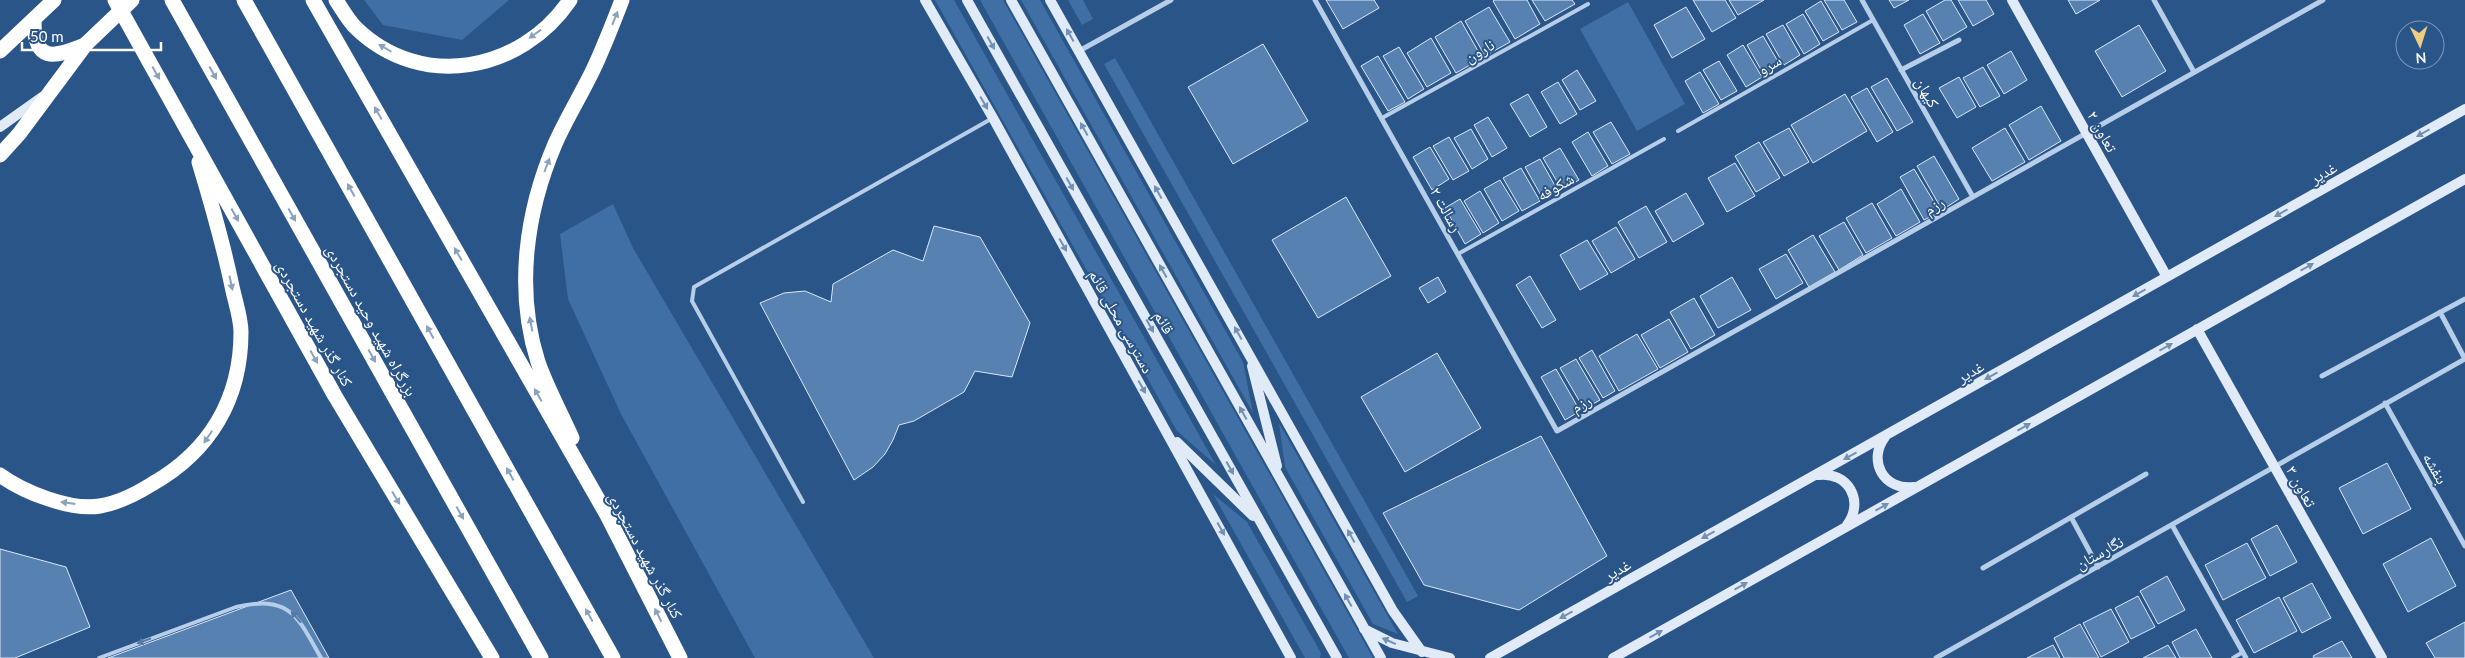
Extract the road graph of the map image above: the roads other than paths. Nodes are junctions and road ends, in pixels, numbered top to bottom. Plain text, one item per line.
1 (54, 0) edge
2 (115, 0) edge
3 (132, 0) edge
4 (172, 0) edge
5 (244, 0) edge
6 (314, 0) edge
7 (336, 0) edge
8 (570, 0) edge
9 (622, 0) edge
10 (925, 0) edge
11 (967, 0) edge
12 (1011, 0) edge
13 (1050, 0) edge
14 (1171, 0) edge
15 (1315, 0) edge
16 (1862, 0) edge
17 (2012, 0) edge
18 (2154, 0) edge
19 (2323, 0) edge
20 (1588, 4) dead end
21 (34, 20) junction
22 (1873, 20) junction
23 (1959, 40) dead end
24 (86, 44) junction
25 (0, 51) edge
26 (1079, 51) junction
27 (1901, 70) junction
28 (2194, 72) junction
29 (54, 88) junction
30 (2465, 109) edge
31 (993, 118) junction
32 (1382, 118) junction
33 (0, 128) edge
34 (1678, 131) dead end
35 (191, 134) junction
36 (2087, 134) junction
37 (1664, 139) dead end
38 (0, 155) edge
39 (2465, 179) edge
40 (1972, 197) junction
41 (1458, 254) junction
42 (2167, 277) junction
43 (2465, 299) edge
44 (2440, 312) junction
45 (2197, 329) junction
46 (1249, 354) junction
47 (2465, 359) edge
48 (2322, 376) dead end
49 (2385, 403) junction
50 (1557, 431) joint
51 (1892, 432) junction
52 (1169, 435) junction
53 (2274, 467) junction
54 (2146, 474) dead end
55 (0, 475) edge
56 (1810, 478) junction
57 (1280, 479) junction
58 (1922, 484) junction
59 (803, 502) dead end
60 (606, 515) junction
61 (2071, 517) junction
62 (1261, 524) junction
63 (2172, 526) junction
64 (1840, 531) junction
65 (2465, 546) edge
66 (2098, 567) junction
67 (1983, 568) dead end
68 (1364, 629) junction
69 (1330, 647) junction
70 (1422, 652) junction
71 (2243, 652) junction
72 (98, 658) edge
73 (321, 658) edge
74 (492, 658) edge
75 (542, 658) edge
76 (613, 658) edge
77 (680, 658) edge
78 (1291, 658) edge
79 (1328, 658) edge
80 (1337, 658) edge
81 (1381, 658) edge
82 (1450, 658) edge
83 (1490, 658) edge
84 (1613, 658) edge
85 (1936, 658) edge
86 (2233, 658) edge
87 (2246, 658) edge
88 (2382, 658) edge

1 - 21 highway
2 -> 35 highway, کنار گذر شهید دستجردی
3 - 24 highway, bridge
4 -> 75 highway, بزرگراه شهید وحید دستجردی
76 -> 5 highway
60 -> 6 highway, کنار گذر شهید دستجردی
8 -> 7 highway
60 -> 9 highway
10 -> 31 main road, دسترسی محلی قائم
11 -> 62 main road, قائم
57 -> 12 main road, قائم
26 -> 13 main road
14 - 26 street
15 - 32 street, رسالت ۲
16 - 22 street, کیهان
17 - 36 main road, تعاون ۲
18 - 28 street
19 - 28 street, رزم
20 - 32 lane, نارون
21 - 24 highway
21 - 25 highway
22 - 27 street, کیهان
22 - 34 lane, سرو
23 - 27 street
24 - 29 highway
46 -> 26 main road
27 - 40 street, کیهان
28 - 36 street, رزم
29 - 33 main road
29 - 38 highway
30 -> 42 main road, غدیر
31 -> 52 main road, دسترسی محلی قائم
31 - 59 lane
32 - 41 street, رسالت ۲
35 -> 55 highway
35 -> 74 highway, کنار گذر شهید دستجردی
36 - 40 street, رزم
36 - 42 main road, تعاون ۲
37 - 41 lane, شکوفه
45 -> 39 main road
40 - 50 street, رزم
41 - 50 street, رسالت ۲
42 -> 51 main road, غدیر
43 - 44 street
44 - 47 street
44 - 48 street
45 - 53 main road, تعاون ۳
58 -> 45 main road
46 - 57 main road
70 -> 46 main road
47 - 49 street, نگارستان
49 - 53 street, نگارستان
49 - 65 street, بنفشه
51 -> 56 main road, غدیر
51 - 58 main road
52 - 62 main road
52 -> 78 main road, دسترسی محلی قائم
53 - 63 street, نگارستان
53 - 88 main road, تعاون ۳
54 - 61 street
56 - 64 main road
56 -> 83 main road, غدیر
68 -> 57 main road, قائم
64 -> 58 main road
77 -> 60 highway, کنار گذر شهید دستجردی
61 - 66 street
61 - 67 street
62 - 69 main road, قائم
63 - 66 street, نگارستان
63 - 71 street
84 -> 64 main road
66 - 85 street, نگارستان
70 -> 68 main road
68 - 81 main road, قائم
69 - 79 main road
69 - 80 main road, قائم
70 - 82 main road
71 - 86 lane
71 - 87 street
73 -> 72 lane

